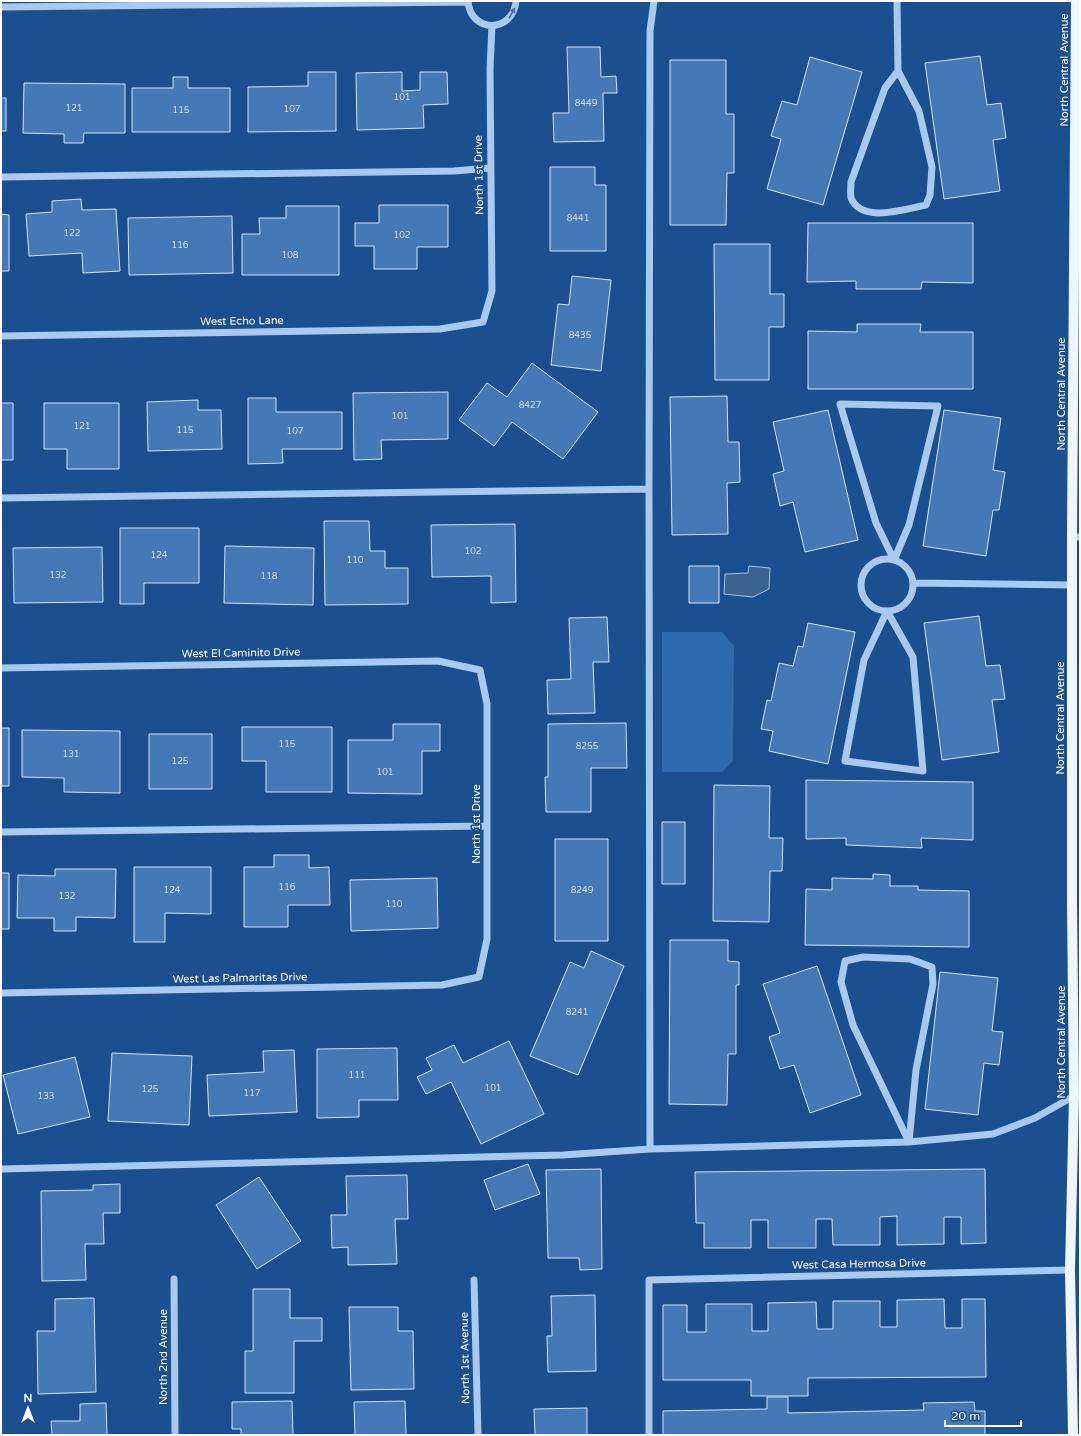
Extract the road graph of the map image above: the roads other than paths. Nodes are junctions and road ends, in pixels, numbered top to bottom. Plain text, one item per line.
1 (468, 1) edge
2 (516, 1) edge
3 (654, 1) edge
4 (897, 1) edge
5 (1076, 1) edge
6 (1, 8) edge
7 (492, 26) junction
8 (898, 71) junction
9 (490, 168) junction
10 (1, 177) edge
11 (1077, 264) edge
12 (483, 322) joint
13 (1, 336) edge
14 (649, 489) junction
15 (1, 498) edge
16 (1076, 516) edge
17 (1076, 537) edge
18 (894, 560) junction
19 (914, 583) junction
20 (1072, 585) junction
21 (887, 611) junction
22 (1076, 664) edge
23 (1, 668) edge
24 (480, 670) joint
25 (1076, 693) edge
26 (487, 826) junction
27 (1, 832) edge
28 (479, 977) joint
29 (1, 993) edge
30 (1074, 1096) junction
31 (909, 1142) junction
32 (650, 1149) junction
33 (1, 1169) edge
34 (1070, 1270) junction
35 (174, 1279) dead end
36 (474, 1280) dead end
37 (175, 1435) edge
38 (478, 1435) edge
39 (649, 1435) edge
40 (1073, 1435) edge

1 - 6 street
1 - 7 street
7 -> 2 street
3 - 14 street
4 - 8 street
5 - 11 main road, North Central Avenue
7 - 9 street, North 1st Drive
8 - 8 street
9 - 10 street
9 - 12 street, North 1st Drive
11 - 16 main road, North Central Avenue
12 - 13 street, West Echo Lane
14 - 15 street
14 - 32 street
16 - 17 main road, North Central Avenue
17 - 20 main road, North Central Avenue
18 - 18 street
18 - 19 street
18 - 21 street
19 - 20 street
19 - 21 street
20 - 22 main road, North Central Avenue
21 - 21 street
22 - 25 main road, North Central Avenue
23 - 24 street, West El Caminito Drive
24 - 26 street, North 1st Drive
25 - 30 main road, North Central Avenue
26 - 27 street
26 - 28 street, North 1st Drive
28 - 29 street, West Las Palmaritas Drive
30 - 31 street
30 - 34 main road, North Central Avenue
31 - 31 street
31 - 32 street
32 - 33 street
34 - 39 street, West Casa Hermosa Drive
34 - 40 main road, North Central Avenue
35 - 37 street, North 2nd Avenue
36 - 38 street, North 1st Avenue

